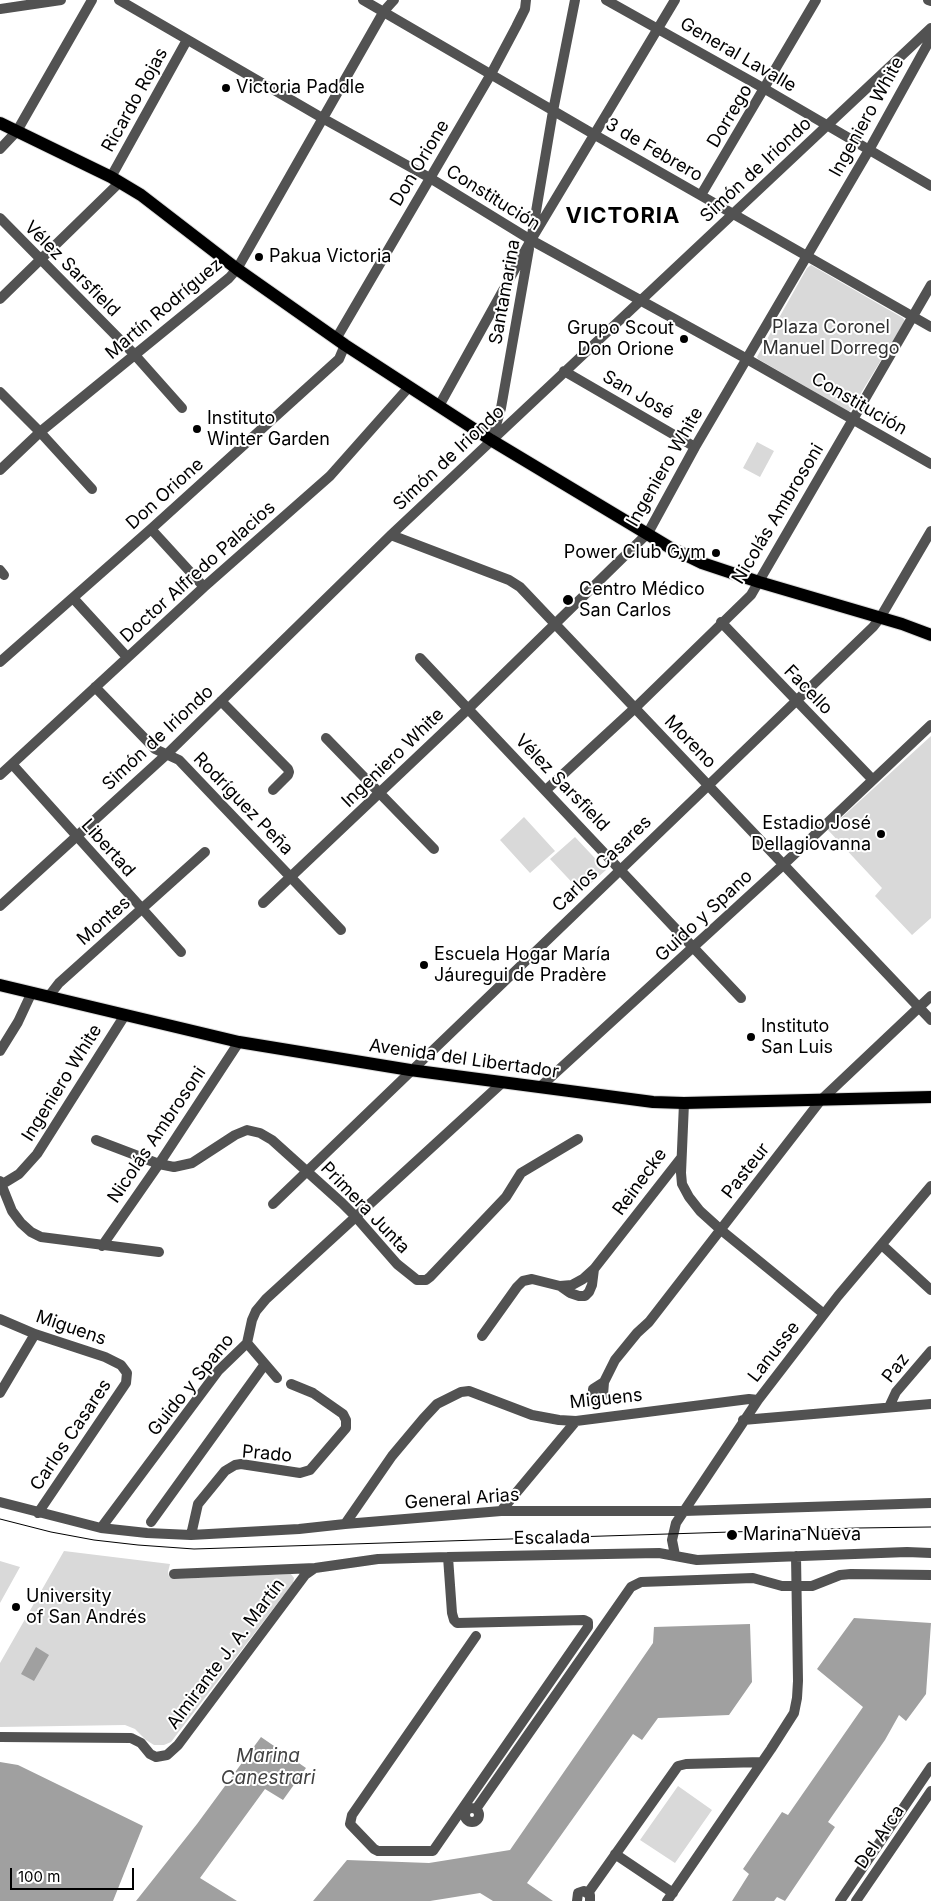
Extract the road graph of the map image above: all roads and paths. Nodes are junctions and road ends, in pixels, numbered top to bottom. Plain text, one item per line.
1 (62, 0) edge
2 (92, 0) edge
3 (119, 0) edge
4 (363, 0) edge
5 (385, 0) edge
6 (390, 0) edge
7 (394, 0) edge
8 (526, 0) edge
9 (575, 0) edge
10 (606, 0) edge
11 (675, 0) edge
12 (816, 0) edge
13 (0, 9) edge
14 (384, 11) junction
15 (658, 29) junction
16 (928, 35) edge
17 (187, 40) junction
18 (491, 74) junction
19 (765, 89) junction
20 (553, 111) junction
21 (324, 119) junction
22 (0, 123) edge
23 (827, 125) junction
24 (17, 131) junction
25 (595, 135) junction
26 (0, 149) edge
27 (869, 150) junction
28 (430, 178) junction
29 (115, 179) junction
30 (931, 186) edge
31 (701, 195) junction
32 (733, 214) junction
33 (0, 218) edge
34 (531, 240) junction
35 (808, 255) junction
36 (40, 260) junction
37 (237, 269) junction
38 (931, 284) edge
39 (0, 299) edge
40 (639, 301) junction
41 (913, 316) junction
42 (931, 326) edge
43 (340, 342) junction
44 (134, 354) junction
45 (747, 359) junction
46 (564, 371) junction
47 (409, 387) junction
48 (0, 392) edge
49 (439, 406) junction
50 (182, 408) dead end
51 (853, 419) junction
52 (40, 432) junction
53 (491, 440) junction
54 (695, 447) junction
55 (931, 464) edge
56 (0, 470) edge
57 (92, 489) dead end
58 (151, 529) junction
59 (931, 530) edge
60 (648, 533) junction
61 (391, 535) junction
62 (759, 582) junction
63 (204, 587) junction
64 (73, 598) junction
65 (880, 618) junction
66 (721, 622) junction
67 (555, 623) junction
68 (931, 635) edge
69 (127, 657) junction
70 (420, 658) dead end
71 (0, 662) edge
72 (95, 687) junction
73 (221, 701) junction
74 (797, 702) junction
75 (635, 708) junction
76 (468, 709) junction
77 (931, 725) edge
78 (326, 738) dead end
79 (166, 754) junction
80 (12, 764) junction
81 (0, 774) edge
82 (872, 779) junction
83 (708, 785) junction
84 (273, 790) dead end
85 (546, 790) junction
86 (380, 793) junction
87 (76, 837) junction
88 (434, 849) dead end
89 (205, 852) dead end
90 (783, 865) junction
91 (620, 869) junction
92 (292, 877) junction
93 (263, 903) dead end
94 (0, 906) edge
95 (142, 909) junction
96 (341, 930) dead end
97 (694, 947) junction
98 (181, 952) dead end
99 (0, 985) edge
100 (32, 992) junction
101 (49, 996) junction
102 (931, 996) edge
103 (741, 998) dead end
104 (918, 1008) junction
105 (125, 1014) junction
106 (931, 1020) edge
107 (238, 1042) junction
108 (0, 1051) edge
109 (410, 1070) junction
110 (503, 1082) junction
111 (540, 1088) junction
112 (931, 1097) edge
113 (821, 1100) junction
114 (684, 1103) junction
115 (578, 1139) dead end
116 (96, 1140) dead end
117 (681, 1158) junction
118 (158, 1164) junction
119 (307, 1170) junction
120 (1, 1183) edge
121 (931, 1186) edge
122 (273, 1204) dead end
123 (356, 1216) junction
124 (721, 1230) junction
125 (882, 1245) junction
126 (102, 1246) junction
127 (159, 1252) dead end
128 (594, 1269) junction
129 (560, 1286) junction
130 (931, 1290) edge
131 (824, 1314) junction
132 (0, 1319) edge
133 (35, 1334) junction
134 (482, 1336) dead end
135 (248, 1343) junction
136 (931, 1351) edge
137 (265, 1364) junction
138 (127, 1373) joint
139 (277, 1378) dead end
140 (604, 1382) dead end
141 (291, 1384) dead end
142 (0, 1393) edge
143 (758, 1400) junction
144 (931, 1404) edge
145 (889, 1407) junction
146 (576, 1420) junction
147 (743, 1420) junction
148 (0, 1502) edge
149 (931, 1504) edge
150 (501, 1510) junction
151 (684, 1511) junction
152 (38, 1513) junction
153 (151, 1522) dead end
154 (344, 1524) junction
155 (101, 1528) junction
156 (191, 1535) junction
157 (931, 1553) edge
158 (675, 1555) junction
159 (796, 1556) junction
160 (448, 1557) junction
161 (315, 1568) junction
162 (174, 1574) dead end
163 (931, 1575) edge
164 (796, 1586) junction
165 (486, 1622) junction
166 (457, 1623) junction
167 (476, 1636) junction
168 (0, 1737) edge
169 (762, 1762) junction
170 (931, 1767) edge
171 (931, 1791) edge
172 (476, 1809) dead end
173 (615, 1854) junction
174 (589, 1897) edge
175 (670, 1897) edge
176 (577, 1901) edge
177 (840, 1901) edge
178 (856, 1901) edge

1 - 13 street
2 - 24 street
3 - 17 street, Constitución
4 - 14 street, 3 de Febrero
5 - 14 street, Martín Rodríguez
6 - 14 street
7 - 14 street, Martín Rodríguez
8 - 18 street, Don Orione
9 - 20 street, Santamarina
10 - 15 street, General Lavalle
11 - 15 street
12 - 19 street, Dorrego
14 - 18 street, 3 de Febrero
14 - 21 street, Martín Rodríguez
15 - 19 street, General Lavalle
15 - 25 street
16 - 23 street, Simón de Iriondo
16 - 27 street, Ingeniero White
17 - 21 street, Constitución
17 - 29 street, Ricardo Rojas
18 - 20 street, 3 de Febrero
18 - 28 street, Don Orione
19 - 23 street, General Lavalle
19 - 31 street, Dorrego
20 - 25 street, 3 de Febrero
20 - 34 street, Santamarina
21 - 28 street, Constitución
21 - 37 street, Martín Rodríguez
22 - 24 main road
23 - 27 street, General Lavalle
23 - 32 street, Simón de Iriondo
24 - 26 street
24 - 29 main road
25 - 31 street, 3 de Febrero
25 - 34 street
27 - 30 street, General Lavalle
27 - 35 street, Ingeniero White
28 - 34 street, Constitución
28 - 43 street, Don Orione
29 - 36 street, Ricardo Rojas
29 - 37 main road
31 - 32 street, 3 de Febrero
32 - 35 street, 3 de Febrero
32 - 40 street, Simón de Iriondo
33 - 36 street, Vélez Sarsfield
34 - 40 street, Constitución
34 - 49 street
34 - 53 street, Santamarina
35 - 41 street, 3 de Febrero
35 - 45 street, Ingeniero White
36 - 39 street, Ricardo Rojas
36 - 44 street, Vélez Sarsfield
37 - 43 main road
37 - 44 street, Martín Rodríguez
38 - 41 street, Nicolás Ambrosoni
40 - 45 street, Constitución
40 - 46 street, Simón de Iriondo
41 - 42 street, 3 de Febrero
41 - 51 street, Nicolás Ambrosoni
43 - 47 main road
43 - 58 street, Don Orione
44 - 50 street, Vélez Sarsfield
44 - 52 street, Martín Rodríguez
45 - 51 street, Constitución
45 - 54 street, Ingeniero White
46 - 53 street, Simón de Iriondo
46 - 54 street, San José
47 - 49 main road
47 - 63 street, Doctor Alfredo Palacios
48 - 52 street
49 - 53 main road
51 - 55 street, Constitución
51 - 62 street, Nicolás Ambrosoni
52 - 56 street, Martín Rodríguez
52 - 57 street
53 - 60 main road
53 - 61 street, Simón de Iriondo
54 - 60 street, Ingeniero White
58 - 63 street
58 - 64 street, Don Orione
59 - 65 street, Carlos Casares
60 - 62 main road
60 - 67 street, Ingeniero White
61 - 67 street, Moreno
61 - 73 street, Simón de Iriondo
62 - 65 main road
62 - 66 street, Nicolás Ambrosoni
63 - 69 street, Doctor Alfredo Palacios
64 - 69 street
64 - 71 street, Don Orione
65 - 68 main road
65 - 74 street, Carlos Casares
66 - 74 street, Facello
66 - 75 street, Nicolás Ambrosoni
67 - 75 street, Moreno
67 - 76 street, Ingeniero White
69 - 72 street, Doctor Alfredo Palacios
70 - 76 street, Vélez Sarsfield
72 - 79 street, Rodríguez Peña
72 - 80 street, Doctor Alfredo Palacios
73 - 79 street, Simón de Iriondo
73 - 84 street
74 - 82 street, Facello
74 - 83 street, Carlos Casares
75 - 83 street, Moreno
75 - 85 street, Nicolás Ambrosoni
76 - 85 street, Vélez Sarsfield
76 - 86 street, Ingeniero White
77 - 82 street, Guido y Spano
78 - 86 street
79 - 87 street, Simón de Iriondo
79 - 92 street, Rodríguez Peña
80 - 81 street, Doctor Alfredo Palacios
80 - 87 street, Libertad
82 - 90 street, Guido y Spano
83 - 90 street, Moreno
83 - 91 street, Carlos Casares
85 - 91 street, Vélez Sarsfield
86 - 88 street
86 - 92 street, Ingeniero White
87 - 94 street, Simón de Iriondo
87 - 95 street, Libertad
89 - 95 street, Montes
90 - 97 street, Guido y Spano
90 - 104 street, Moreno
91 - 97 street, Vélez Sarsfield
91 - 109 street, Carlos Casares
92 - 93 street, Ingeniero White
92 - 96 street, Rodríguez Peña
95 - 98 street, Libertad
95 - 101 street, Montes
97 - 103 street, Vélez Sarsfield
97 - 111 street, Guido y Spano
99 - 100 main road, Avenida del Libertador
100 - 101 main road, Avenida del Libertador
100 - 108 street
101 - 105 main road, Avenida del Libertador
102 - 104 street, Pasteur
104 - 106 street, Moreno
104 - 113 street, Pasteur
105 - 107 main road, Avenida del Libertador
105 - 120 street, Ingeniero White
107 - 109 main road, Avenida del Libertador
107 - 118 street, Nicolás Ambrosoni
109 - 110 main road, Avenida del Libertador
109 - 119 street, Carlos Casares
110 - 111 main road, Avenida del Libertador
110 - 123 street, Guido y Spano
111 - 114 main road, Avenida del Libertador
112 - 113 main road, Avenida del Libertador
113 - 114 main road, Avenida del Libertador
113 - 124 street, Pasteur
114 - 117 street, Reinecke
115 - 123 street, Primera Junta
116 - 118 street, Primera Junta
117 - 124 street
117 - 128 street, Reinecke
118 - 119 street, Primera Junta
118 - 126 street, Nicolás Ambrosoni
119 - 122 street, Carlos Casares
119 - 123 street, Primera Junta
120 - 126 street
121 - 125 street, Lanusse
123 - 135 street, Guido y Spano
124 - 131 street
124 - 140 street, Pasteur
125 - 130 street
125 - 131 street, Lanusse
126 - 127 street
128 - 129 street, Reinecke
128 - 129 street, Reinecke
129 - 134 street, Reinecke
131 - 143 street, Lanusse
132 - 133 street, Miguens
133 - 138 street, Miguens
133 - 142 street
135 - 137 street
135 - 155 street, Guido y Spano
136 - 145 street, Paz
137 - 139 street
137 - 153 street
138 - 152 street, Carlos Casares
141 - 156 street, Prado
143 - 146 street, Miguens
143 - 147 street, Lanusse
144 - 145 street
145 - 147 street
146 - 150 street
146 - 154 street, Miguens
147 - 151 street, Lanusse
148 - 152 street, General Arias
149 - 151 street, General Arias
150 - 151 street, General Arias
150 - 154 street, General Arias
151 - 158 street, Lanusse
152 - 155 street, General Arias
154 - 156 street, General Arias
155 - 156 street, General Arias
157 - 159 street, Escalada
158 - 159 street, Escalada
158 - 160 street, Escalada
159 - 164 street
160 - 161 street, Escalada
160 - 166 street
161 - 162 street, Escalada
161 - 168 street, Almirante J. A. Martín
163 - 164 street
164 - 169 street
164 - 172 street
165 - 166 street
165 - 167 street
165 - 167 street
166 - 167 street
169 - 173 street
169 - 175 street
170 - 177 street
171 - 178 street, Del Arca
173 - 174 street
173 - 175 street
174 - 176 street

